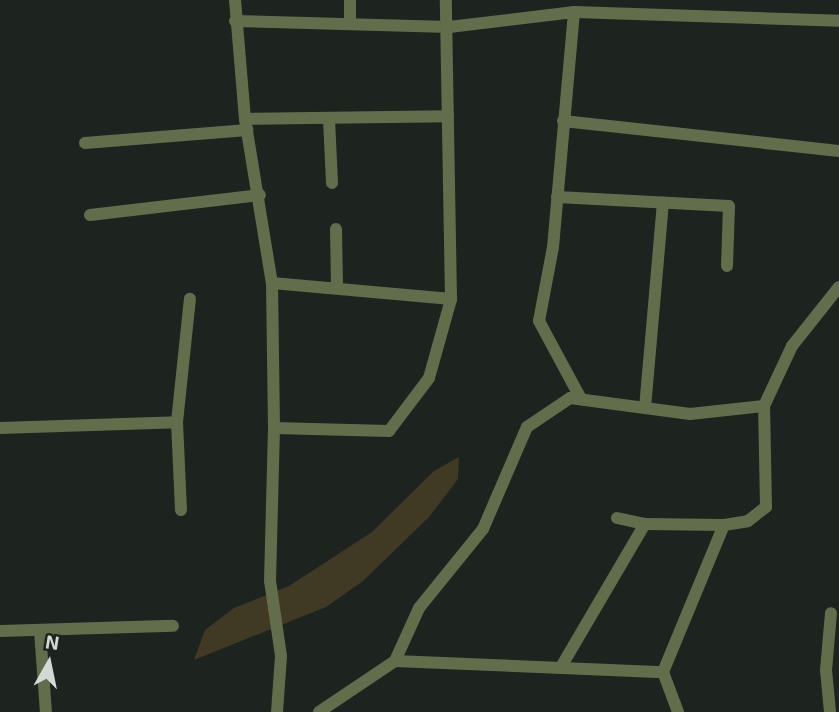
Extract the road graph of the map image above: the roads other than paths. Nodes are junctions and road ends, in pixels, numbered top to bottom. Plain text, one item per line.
1 (235, 0) edge
2 (350, 0) edge
3 (446, 0) edge
4 (574, 12) junction
5 (235, 21) junction
6 (839, 22) edge
7 (350, 24) junction
8 (449, 27) junction
9 (447, 116) junction
10 (329, 118) junction
11 (563, 121) junction
12 (246, 125) junction
13 (85, 143) dead end
14 (839, 151) edge
15 (332, 183) dead end
16 (260, 195) junction
17 (557, 197) junction
18 (663, 203) junction
19 (90, 215) dead end
20 (336, 229) dead end
21 (727, 266) dead end
22 (272, 283) junction
23 (839, 287) edge
24 (337, 288) junction
25 (190, 299) dead end
26 (451, 299) junction
27 (581, 399) junction
28 (764, 406) junction
29 (645, 408) junction
30 (177, 422) junction
31 (0, 428) edge
32 (274, 428) junction
33 (181, 510) dead end
34 (617, 518) dead end
35 (645, 524) junction
36 (724, 525) junction
37 (831, 613) dead end
38 (173, 626) dead end
39 (0, 631) edge
40 (40, 631) junction
41 (395, 661) junction
42 (561, 667) junction
43 (663, 671) junction
44 (46, 712) edge
45 (277, 712) edge
46 (319, 712) edge
47 (678, 712) edge
48 (830, 712) edge

1 - 5 street
2 - 7 street
3 - 8 street
4 - 6 street
4 - 8 street
4 - 11 street
5 - 7 street
5 - 12 street
7 - 8 street
8 - 9 street
9 - 10 street
9 - 26 street
10 - 12 street
10 - 15 street
11 - 14 street
11 - 17 street
12 - 13 street
12 - 16 street
16 - 19 street
16 - 22 street
17 - 18 street
17 - 27 street
18 - 21 street
18 - 29 street
20 - 24 street
22 - 24 street
22 - 32 street
23 - 28 street
24 - 26 street
25 - 30 street
26 - 32 street
27 - 29 street
27 - 41 street
28 - 29 street
28 - 36 street
30 - 31 street
30 - 33 street
32 - 45 street
34 - 35 street
35 - 36 street
35 - 42 street
36 - 43 street
37 - 48 street
38 - 40 street
39 - 40 street
40 - 44 street
41 - 42 street
41 - 46 street
42 - 43 street
43 - 47 street

